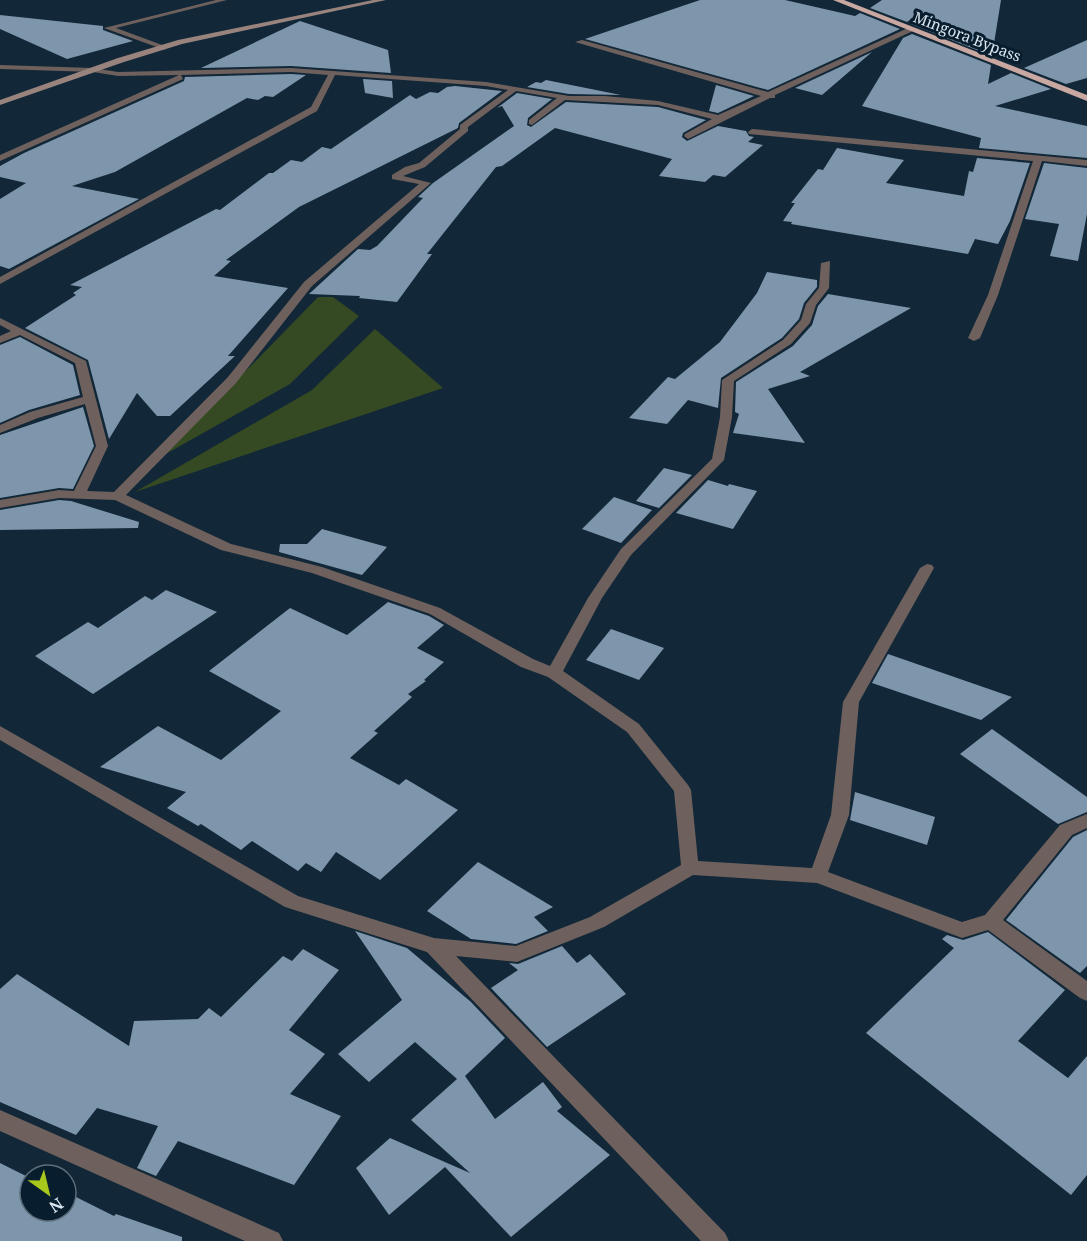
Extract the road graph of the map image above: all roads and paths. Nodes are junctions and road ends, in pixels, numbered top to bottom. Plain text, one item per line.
1 (224, 0) edge
2 (383, 0) edge
3 (837, 0) edge
4 (911, 30) junction
5 (579, 42) dead end
6 (162, 48) junction
7 (0, 67) edge
8 (93, 70) junction
9 (188, 73) junction
10 (332, 74) junction
11 (514, 89) junction
12 (772, 96) junction
13 (564, 97) junction
14 (1087, 98) edge
15 (0, 103) edge
16 (719, 118) junction
17 (532, 122) dead end
18 (752, 132) dead end
19 (688, 136) dead end
20 (0, 158) edge
21 (1038, 159) junction
22 (1087, 163) edge
23 (826, 263) dead end
24 (0, 281) edge
25 (0, 321) edge
26 (21, 331) junction
27 (974, 338) dead end
28 (0, 340) edge
29 (89, 399) junction
30 (0, 429) edge
31 (78, 495) junction
32 (117, 496) junction
33 (0, 504) edge
34 (927, 568) dead end
35 (554, 673) junction
36 (0, 732) edge
37 (1087, 821) edge
38 (690, 868) junction
39 (818, 876) junction
40 (990, 921) junction
41 (434, 946) junction
42 (1087, 992) edge
43 (0, 1120) edge
44 (271, 1241) edge
45 (717, 1241) edge

1 - 6 street
2 - 6 main road
3 - 4 highway, Mingora Bypass
4 - 12 street
4 - 14 highway, Mingora Bypass
5 - 12 street
6 - 8 main road
7 - 8 street
8 - 9 street
8 - 15 main road
9 - 10 street
9 - 20 street
10 - 11 street
10 - 24 street
11 - 13 street
11 - 32 street
12 - 16 street
13 - 16 street
13 - 17 street
16 - 19 street
18 - 21 street
21 - 22 street
21 - 27 street
23 - 35 street
25 - 26 street
26 - 28 street
26 - 29 street
29 - 30 street
29 - 31 street
31 - 32 street
31 - 33 street
32 - 35 street
34 - 39 street
35 - 38 street
36 - 41 street
37 - 40 street
38 - 39 street
38 - 41 street
39 - 40 street
40 - 42 street
41 - 45 street
43 - 44 street

